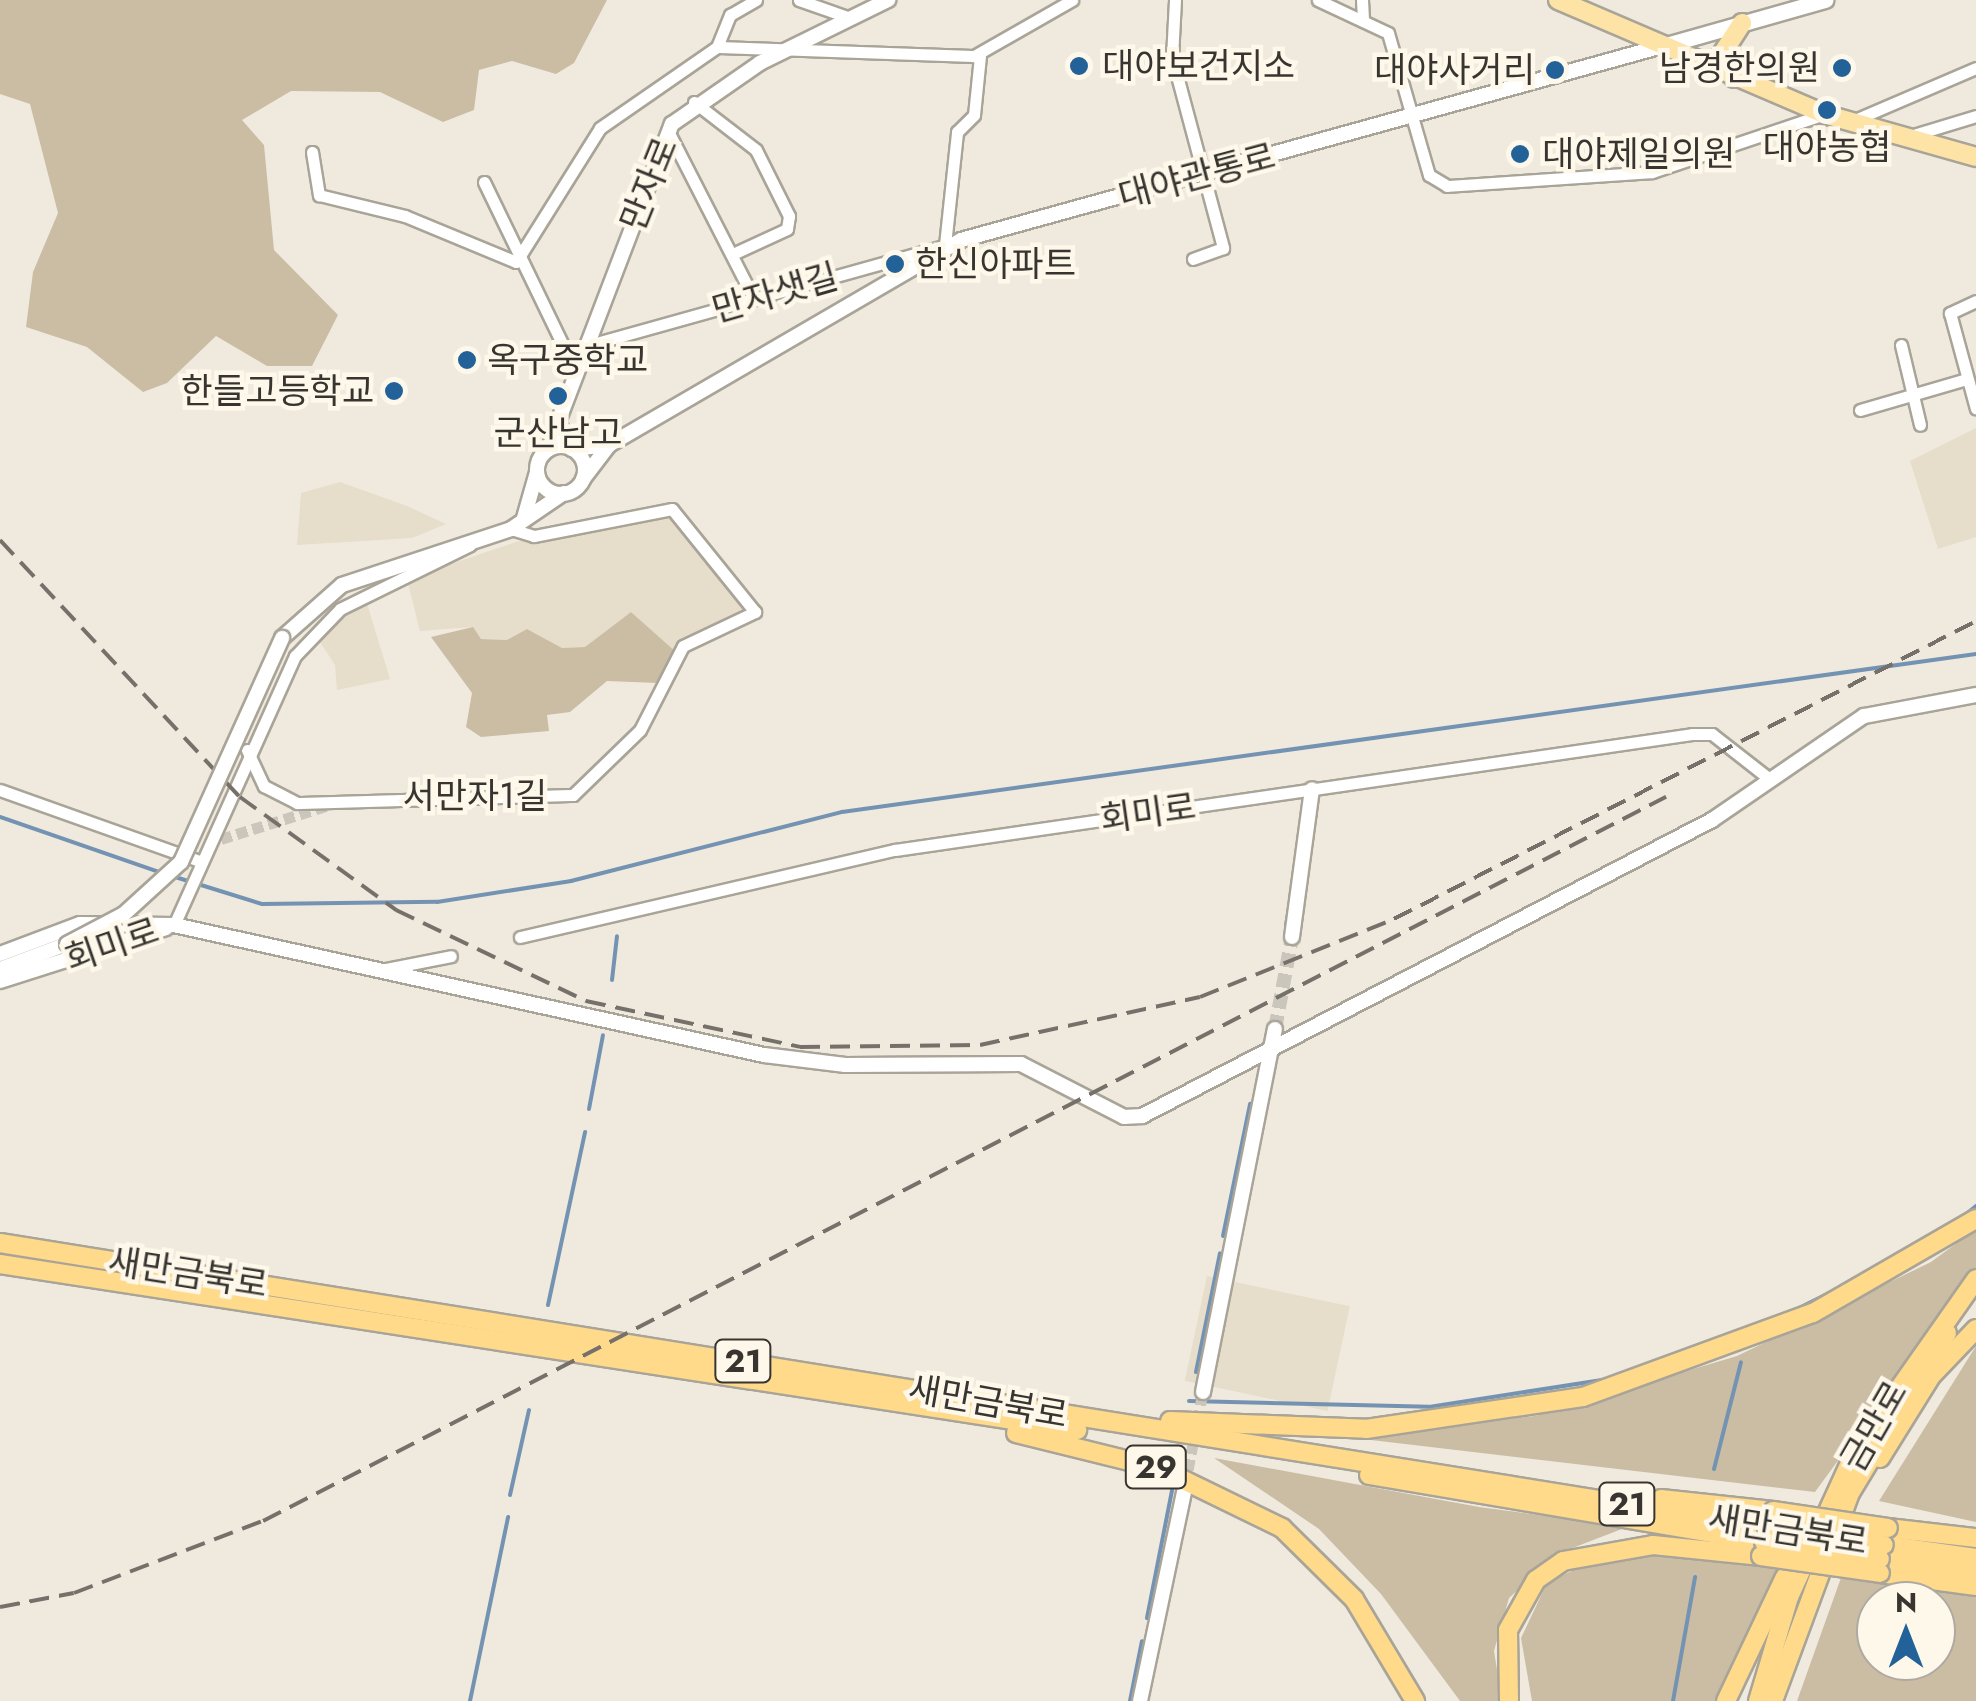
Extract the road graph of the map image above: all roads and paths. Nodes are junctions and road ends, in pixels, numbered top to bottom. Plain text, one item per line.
1 (756, 0) edge
2 (800, 0) edge
3 (888, 0) edge
4 (1072, 0) edge
5 (1175, 0) edge
6 (1318, 0) edge
7 (1362, 0) edge
8 (1558, 0) edge
9 (1825, 0) edge
10 (850, 18) junction
11 (1363, 21) junction
12 (1742, 24) junction
13 (717, 48) junction
14 (801, 48) junction
15 (1655, 48) junction
16 (980, 56) junction
17 (1976, 68) edge
18 (1734, 79) junction
19 (694, 102) junction
20 (1824, 114) junction
21 (1976, 116) edge
22 (1412, 117) junction
23 (1850, 122) junction
24 (668, 131) junction
25 (1910, 136) junction
26 (312, 152) dead end
27 (1976, 157) edge
28 (1206, 174) junction
29 (484, 182) dead end
30 (961, 240) junction
31 (945, 245) junction
32 (738, 252) junction
33 (1192, 260) dead end
34 (516, 262) junction
35 (754, 299) junction
36 (1976, 301) edge
37 (589, 345) junction
38 (1901, 345) dead end
39 (576, 372) junction
40 (1966, 378) junction
41 (1912, 396) junction
42 (1976, 409) edge
43 (1860, 410) dead end
44 (558, 422) junction
45 (1920, 425) dead end
46 (610, 445) junction
47 (572, 449) junction
48 (549, 450) junction
49 (537, 472) junction
50 (583, 480) junction
51 (564, 494) junction
52 (524, 518) junction
53 (511, 529) junction
54 (476, 541) junction
55 (1976, 695) edge
56 (248, 750) junction
57 (1767, 778) junction
58 (0, 790) edge
59 (1312, 790) junction
60 (349, 799) junction
61 (326, 806) tunnel mouth
62 (200, 868) junction
63 (174, 925) junction
64 (520, 937) dead end
65 (1292, 937) tunnel mouth
66 (0, 954) edge
67 (452, 956) dead end
68 (0, 969) edge
69 (366, 972) junction
70 (0, 982) edge
71 (1275, 1029) tunnel mouth
72 (1269, 1057) junction
73 (1976, 1219) edge
74 (0, 1243) edge
75 (0, 1264) edge
76 (1976, 1279) edge
77 (1976, 1298) edge
78 (1976, 1329) edge
79 (807, 1380) junction
80 (1203, 1392) tunnel mouth
81 (1887, 1399) junction
82 (1184, 1488) tunnel mouth
83 (1766, 1534) junction
84 (1976, 1538) edge
85 (1883, 1551) junction
86 (1976, 1558) edge
87 (1976, 1572) edge
88 (1976, 1586) edge
89 (1806, 1595) junction
90 (1354, 1600) junction
91 (1140, 1701) edge
92 (1415, 1701) edge
93 (1429, 1701) edge
94 (1509, 1701) edge
95 (1726, 1701) edge
96 (1758, 1701) edge
97 (1773, 1701) edge

1 - 13 street
2 - 10 street
3 - 10 street, 만자로
4 - 16 street
5 - 28 street
6 - 11 street
7 - 11 street
8 - 15 main road
9 - 12 main road, 대야관통로
10 - 14 street, 만자로
11 - 22 street
12 - 15 main road, 대야관통로
12 - 18 main road
13 - 14 street
13 - 34 street
14 - 16 street
14 - 19 street, 만자로
15 - 18 main road
15 - 22 street, 대야관통로
16 - 31 street
17 - 23 street
18 - 20 main road
19 - 24 street, 만자로
19 - 32 street
20 - 22 street
20 - 23 main road
21 - 25 street
22 - 28 street, 대야관통로
23 - 25 main road
24 - 32 street
24 - 37 street, 만자로
25 - 27 main road
26 - 34 street
28 - 30 street, 대야관통로
28 - 33 street
29 - 34 street
30 - 31 street, 만자샛길
30 - 46 street, 대야관통로
31 - 35 street, 만자샛길
32 - 35 street
34 - 39 street
35 - 37 street, 만자샛길
36 - 40 street
37 - 39 street, 만자로
38 - 41 street
39 - 44 street, 만자로
40 - 41 street
40 - 42 street
41 - 43 street
41 - 45 street
44 - 47 street
44 - 48 street, 만자로
46 - 47 street
46 - 50 street
47 - 48 street
47 - 50 street
48 - 49 street
49 - 51 street
49 - 52 street
50 - 51 street
51 - 52 street
52 - 53 street
53 - 54 street
53 - 60 street, 서만자1길
54 - 56 street
54 - 68 street, bridge
55 - 57 street
56 - 60 street, 서만자1길
56 - 62 street
57 - 59 street, 회미로
57 - 72 street
58 - 62 street
59 - 64 street, 회미로
59 - 65 street
60 - 61 street, 서만자1길
62 - 63 street
63 - 66 street, 회미로
63 - 69 street
63 - 70 street, 회미로
67 - 69 street
69 - 72 street
71 - 72 street
72 - 80 street
73 - 79 highway
74 - 79 highway, 새만금북로 / 21
75 - 79 highway, 새만금북로 / 21
76 - 81 highway, 금만로
77 - 89 highway, 금만로
78 - 89 highway
79 - 83 highway, 새만금북로 / 21
79 - 83 highway, 새만금북로 / 21
79 - 90 highway, 29
81 - 95 highway
81 - 96 highway, 금만로
82 - 91 street
83 - 85 highway, 새만금북로 / 21, bridge
83 - 85 highway, bridge
83 - 94 highway
84 - 85 highway
85 - 86 highway, 새만금북로 / 21
85 - 87 highway, 새만금북로 / 21
85 - 88 highway
89 - 97 highway, 금만로
90 - 92 highway, 29
90 - 93 highway

